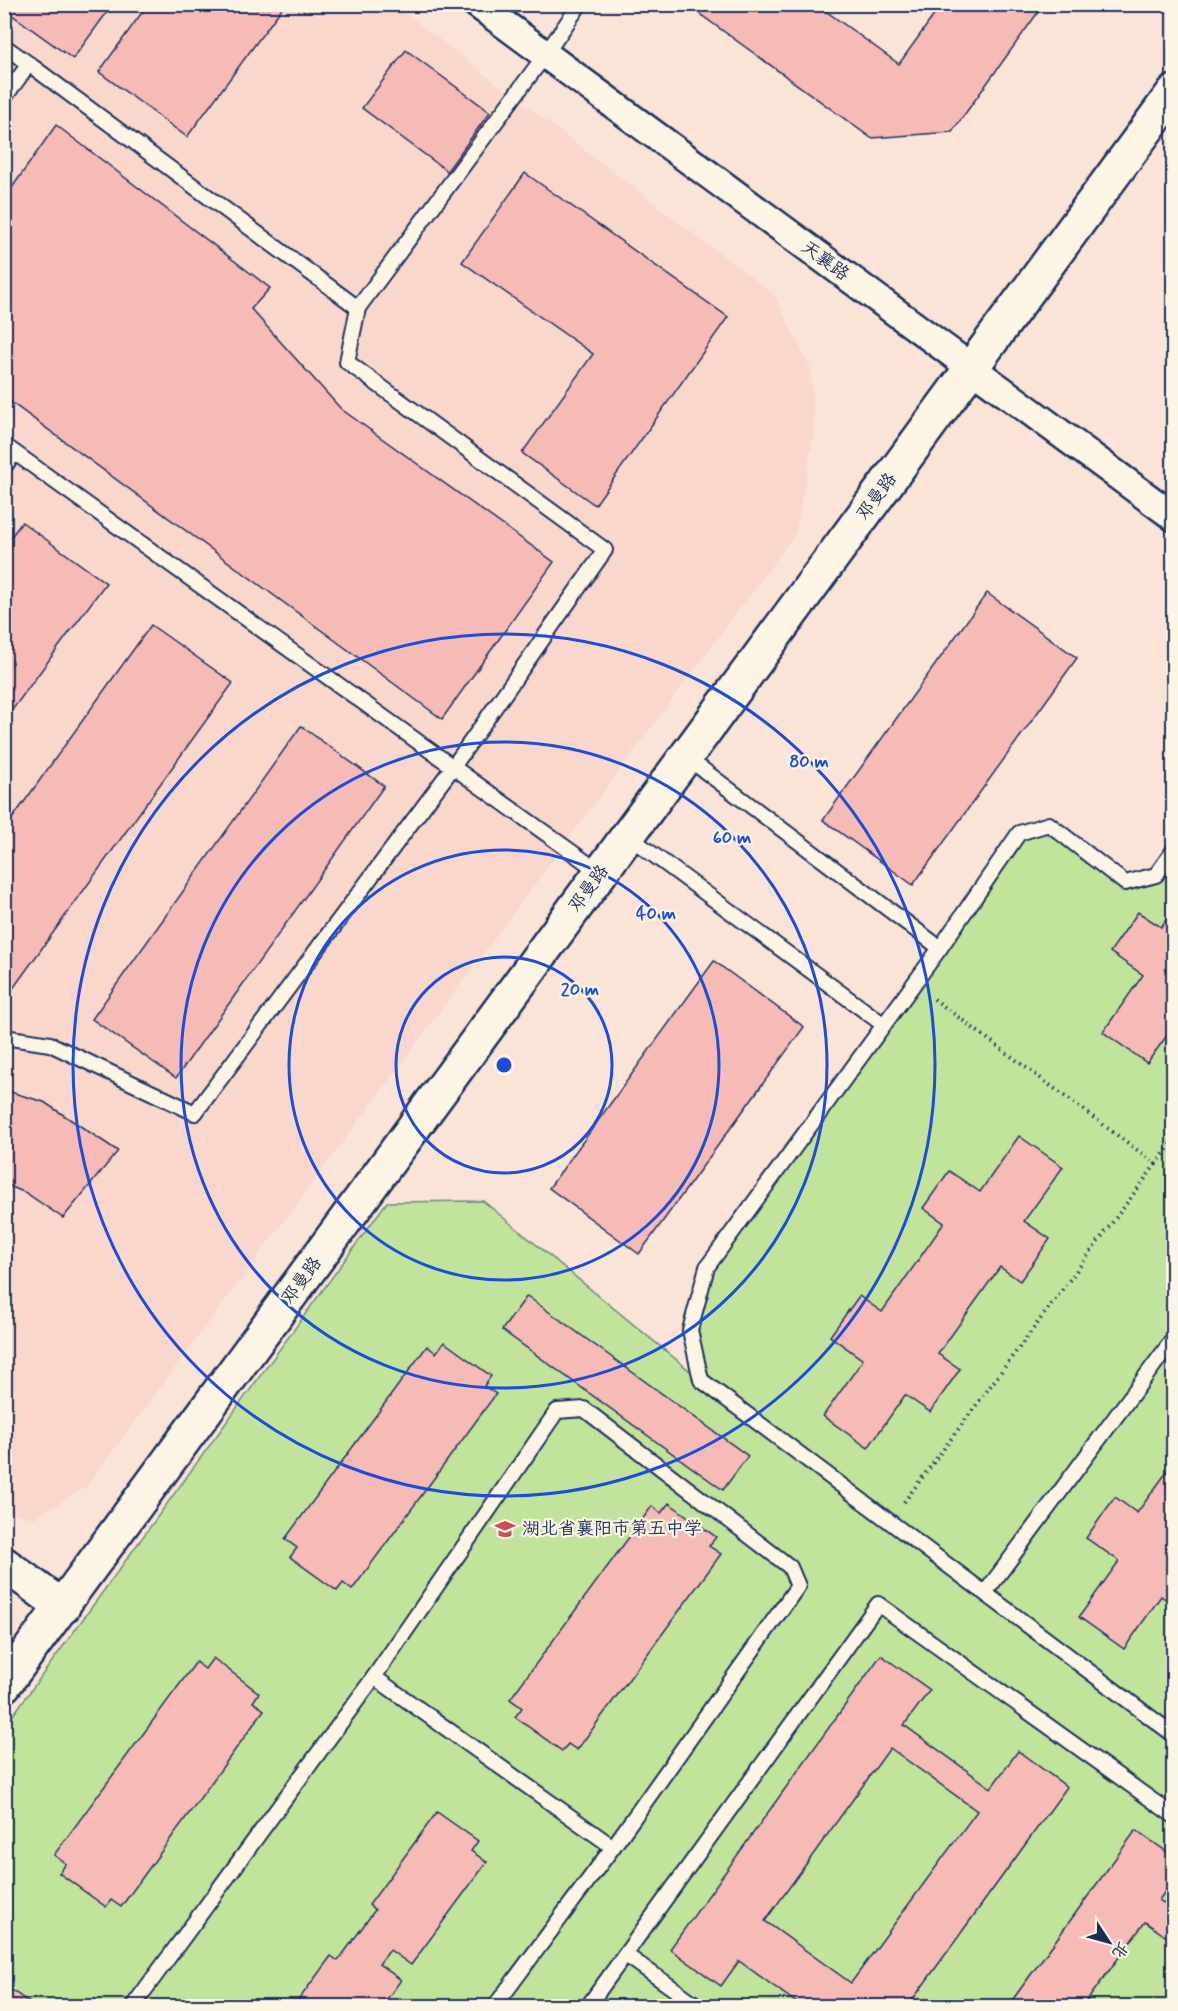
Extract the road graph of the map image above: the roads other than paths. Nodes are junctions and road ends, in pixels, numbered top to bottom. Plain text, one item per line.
1 (477, 4) edge
2 (580, 4) edge
3 (4, 46) edge
4 (546, 55) junction
5 (29, 64) junction
6 (1173, 92) edge
7 (4, 98) edge
8 (358, 308) junction
9 (971, 369) junction
10 (10, 449) edge
11 (4, 467) edge
12 (1173, 517) edge
13 (686, 757) junction
14 (453, 768) junction
15 (628, 836) junction
16 (1173, 850) edge
17 (601, 873) junction
18 (940, 948) junction
19 (884, 1025) junction
20 (4, 1037) edge
21 (1173, 1338) edge
22 (4, 1564) edge
23 (985, 1593) junction
24 (63, 1607) junction
25 (374, 1677) junction
26 (4, 1685) edge
27 (1173, 1735) edge
28 (1173, 1816) edge
29 (613, 1847) junction
30 (626, 1955) junction
31 (133, 2007) edge
32 (495, 2007) edge
33 (588, 2007) edge
34 (698, 2007) edge

1 - 4 street, 天襄路
2 - 4 lane
3 - 5 lane
4 - 8 lane
4 - 9 street, 天襄路
5 - 7 lane
5 - 8 lane
6 - 9 street, 邓曼路
8 - 14 lane
9 - 12 street, 天襄路
9 - 13 street, 邓曼路
10 - 11 lane
10 - 14 lane
13 - 15 street, 邓曼路
13 - 18 lane
14 - 17 lane
14 - 20 lane
15 - 17 street, 邓曼路
15 - 19 lane
16 - 18 lane
17 - 24 street, 邓曼路
18 - 19 lane
19 - 23 lane
21 - 23 lane
22 - 24 street
23 - 27 lane
24 - 26 street, 邓曼路
25 - 29 lane
25 - 29 lane
25 - 31 lane
28 - 30 lane
29 - 32 lane
30 - 33 lane
30 - 34 lane

